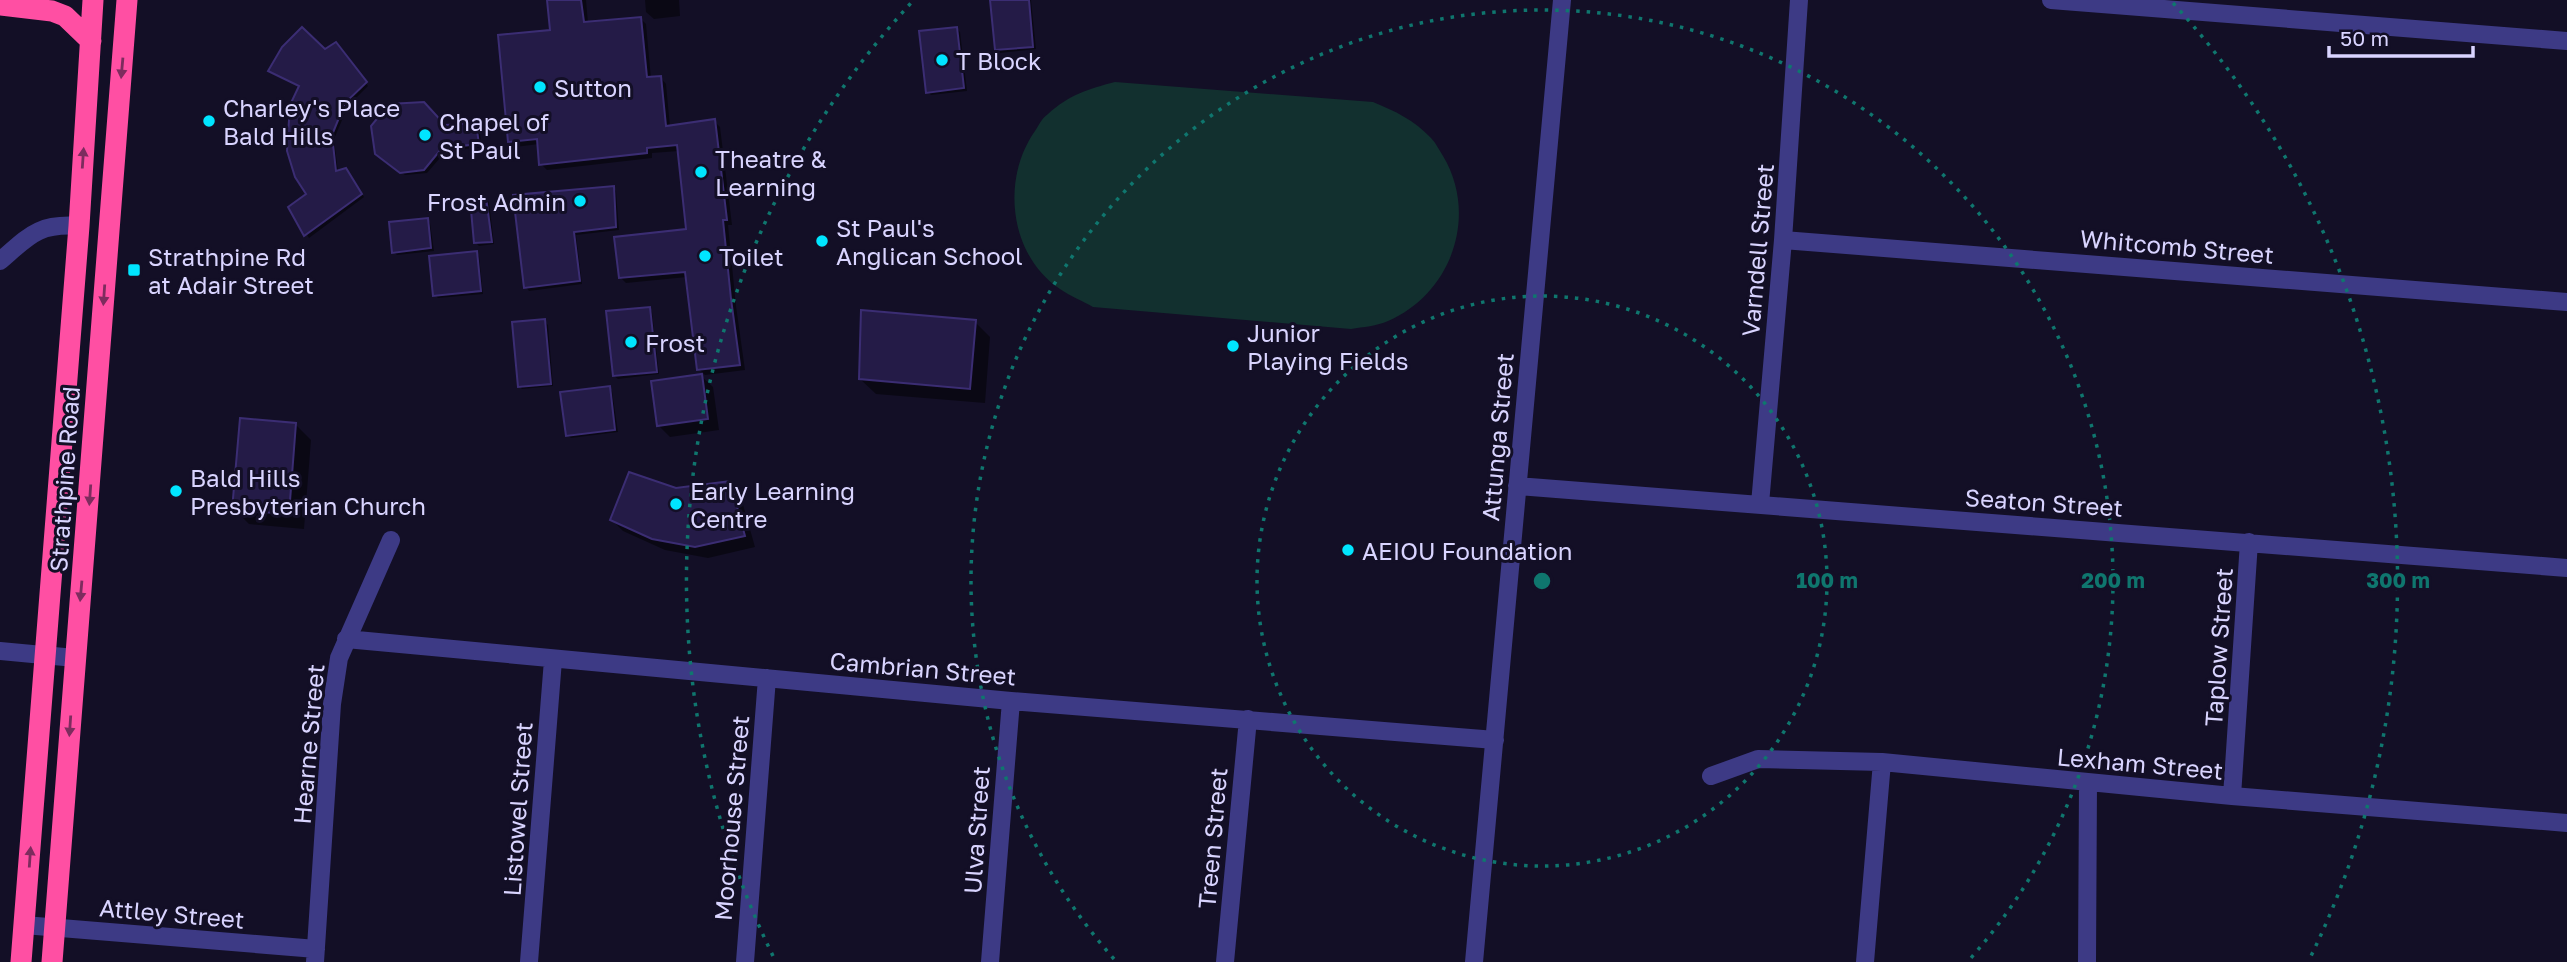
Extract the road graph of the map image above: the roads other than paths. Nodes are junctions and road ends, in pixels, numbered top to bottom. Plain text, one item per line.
1 (93, 0) edge
2 (127, 0) edge
3 (1562, 0) edge
4 (1799, 0) edge
5 (2050, 0) edge
6 (0, 5) edge
7 (91, 41) junction
8 (2567, 41) edge
9 (79, 226) junction
10 (1783, 240) junction
11 (0, 261) edge
12 (2567, 302) edge
13 (1517, 486) junction
14 (1760, 504) junction
15 (391, 540) dead end
16 (2249, 542) junction
17 (2567, 568) edge
18 (346, 639) junction
19 (0, 651) edge
20 (45, 655) junction
21 (75, 658) junction
22 (553, 660) junction
23 (767, 678) junction
24 (1011, 701) junction
25 (1248, 719) junction
26 (1495, 740) junction
27 (1882, 762) junction
28 (1711, 776) dead end
29 (2088, 783) junction
30 (2232, 796) junction
31 (2567, 823) edge
32 (24, 925) junction
33 (55, 928) junction
34 (316, 956) edge
35 (21, 962) edge
36 (52, 962) edge
37 (530, 962) edge
38 (745, 962) edge
39 (990, 962) edge
40 (1225, 962) edge
41 (1474, 962) edge
42 (1865, 962) edge
43 (2087, 962) edge

1 - 7 highway, Strathpine Road
2 -> 21 highway, Strathpine Road
3 - 13 street, Attunga Street
4 - 10 street, Varndell Street
5 - 8 street
6 - 7 highway
9 -> 7 highway, Strathpine Road
9 - 11 street
9 - 20 highway, Strathpine Road
10 - 12 street, Whitcomb Street
10 - 14 street, Varndell Street
13 - 14 street, Seaton Street
13 - 26 street, Attunga Street
14 - 16 street, Seaton Street
15 - 18 street, Hearne Street
16 - 17 street, Seaton Street
16 - 30 street, Taplow Street
18 - 22 street, Cambrian Street
18 - 34 street, Hearne Street
19 - 20 street
20 - 21 street
32 -> 20 highway, Strathpine Road
21 -> 33 highway, Strathpine Road
22 - 23 street, Cambrian Street
22 - 37 street, Listowel Street
23 - 24 street, Cambrian Street
23 - 38 street, Moorhouse Street
24 - 25 street, Cambrian Street
24 - 39 street, Ulva Street
25 - 26 street, Cambrian Street
25 - 40 street, Treen Street
26 - 41 street, Attunga Street
27 - 28 street, Lexham Street
27 - 29 street, Lexham Street
27 - 42 street
29 - 30 street, Lexham Street
29 - 43 street
30 - 31 street, Lexham Street
32 - 33 street, Attley Street
32 - 35 highway, Strathpine Road
33 - 34 street, Attley Street
33 - 36 highway, Strathpine Road

